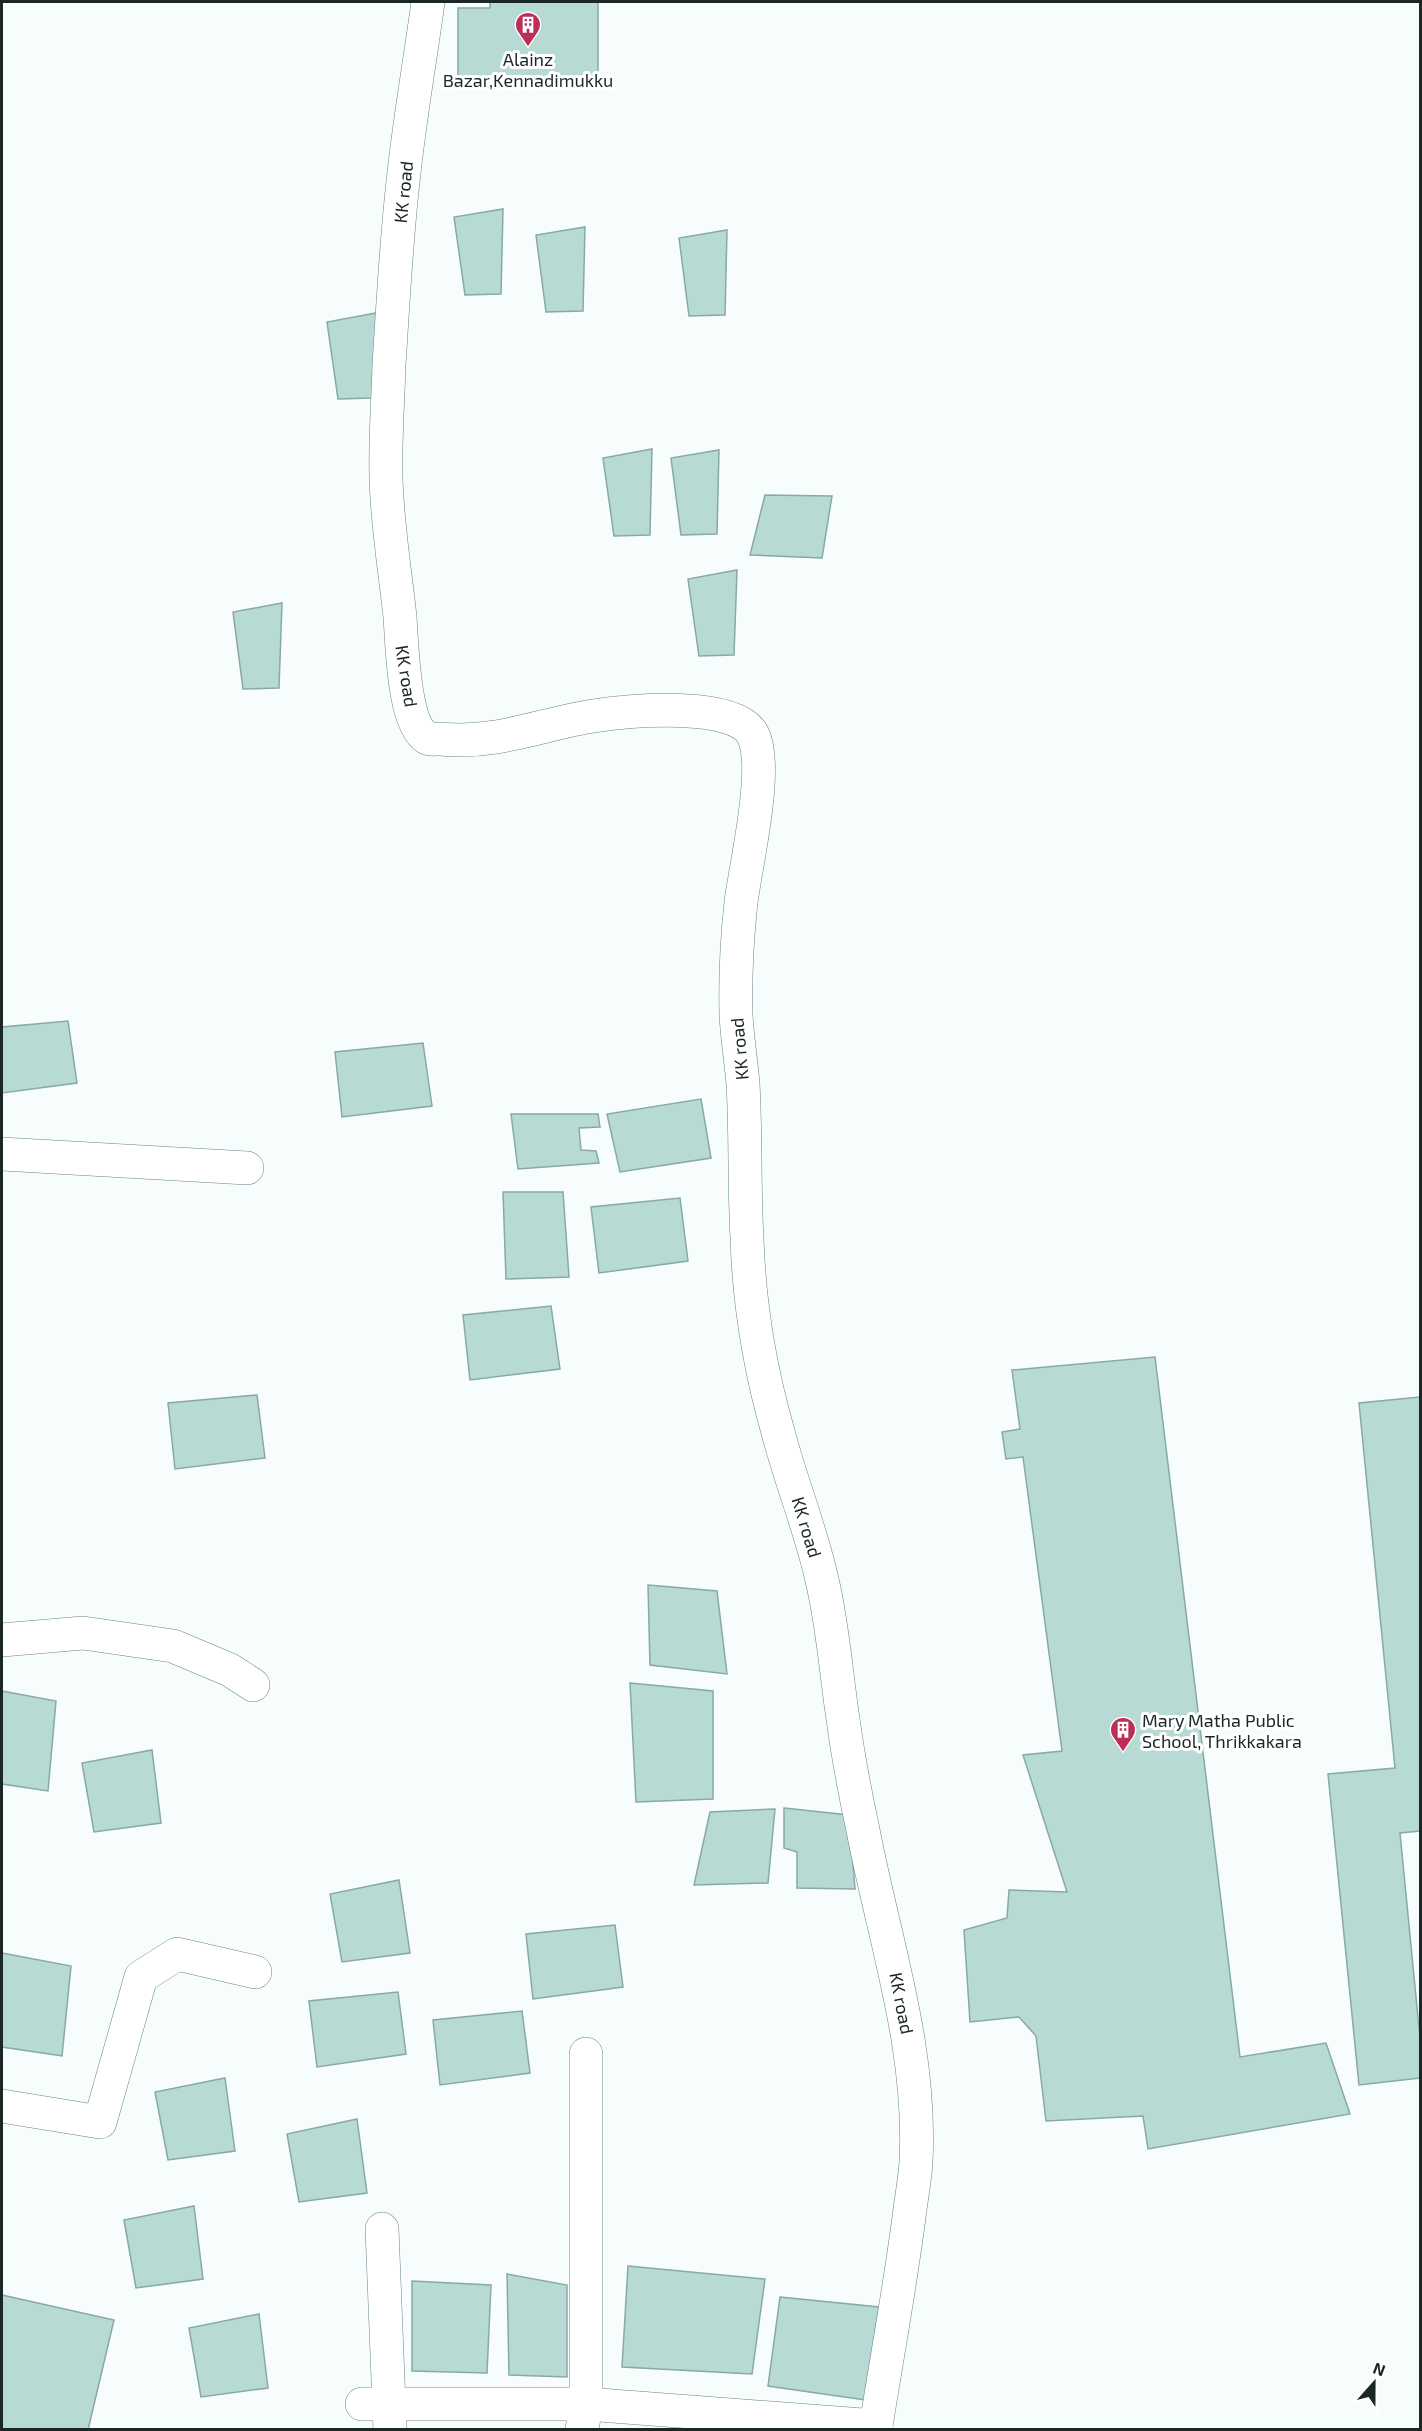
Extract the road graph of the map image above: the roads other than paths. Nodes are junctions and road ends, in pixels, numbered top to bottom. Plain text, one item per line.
1 (428, 2) edge
2 (2, 1154) edge
3 (247, 1168) dead end
4 (2, 1640) edge
5 (253, 1685) dead end
6 (255, 1972) dead end
7 (586, 2054) dead end
8 (2, 2106) edge
9 (382, 2229) dead end
10 (380, 2412) edge
11 (584, 2417) edge
12 (876, 2428) edge

1 - 12 street, KK road
2 - 3 street
4 - 5 street
6 - 8 street
7 - 11 street
9 - 10 street
10 - 11 street
11 - 12 street

